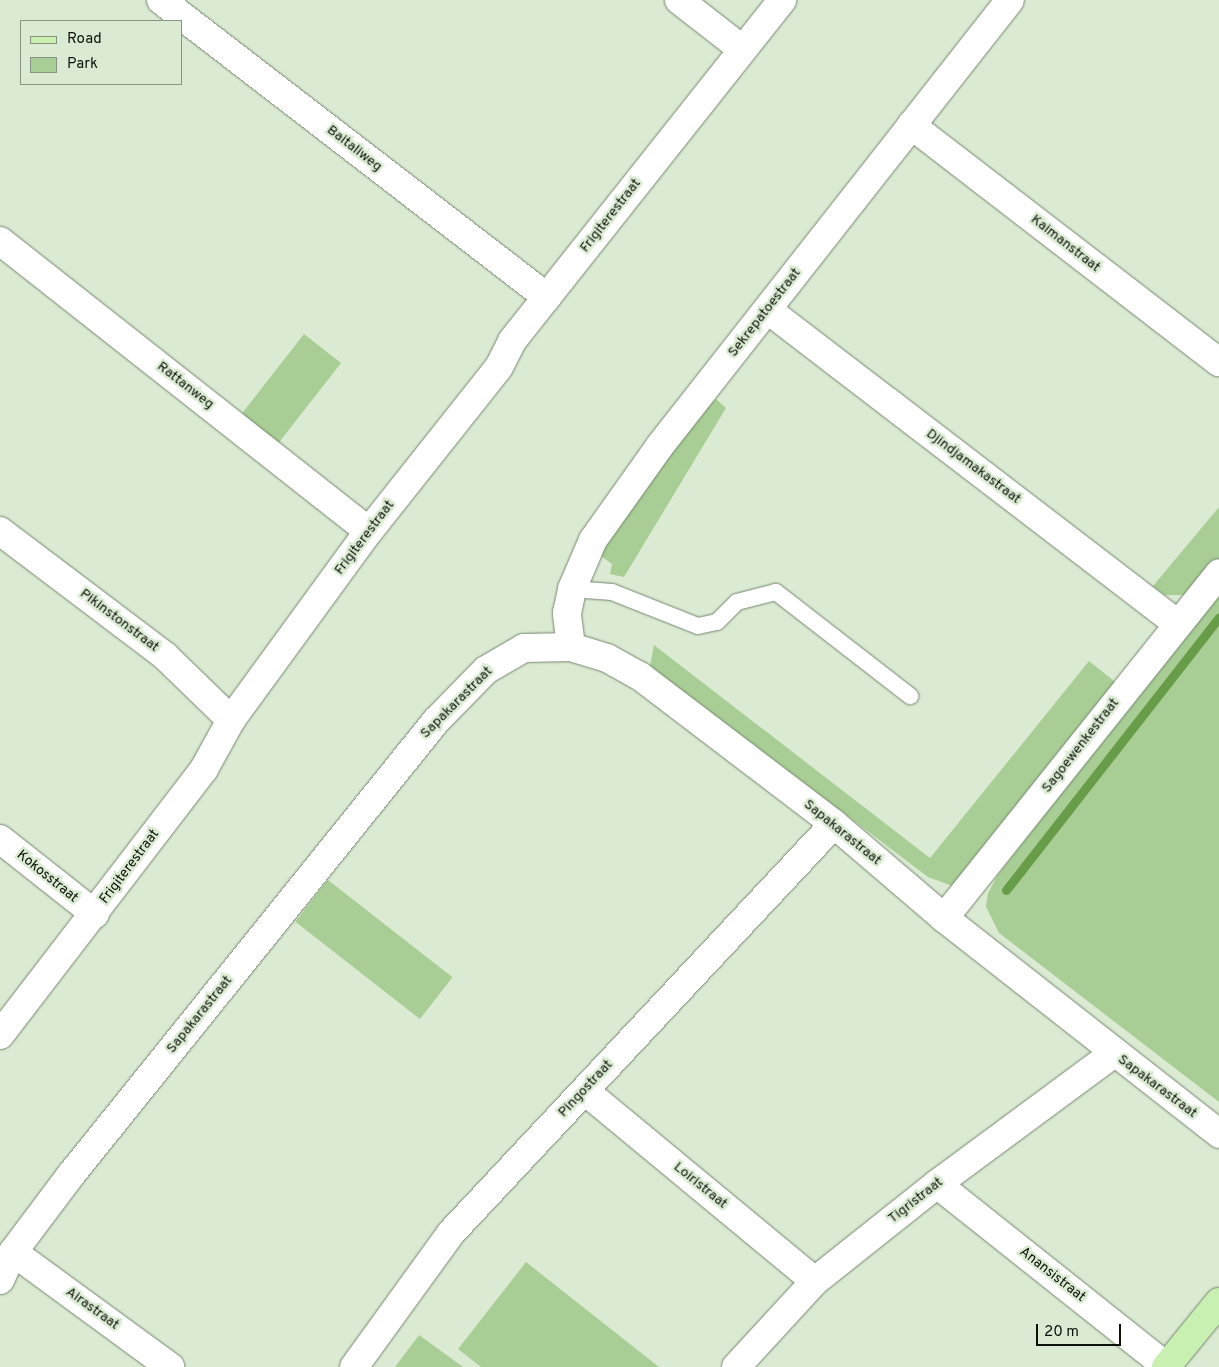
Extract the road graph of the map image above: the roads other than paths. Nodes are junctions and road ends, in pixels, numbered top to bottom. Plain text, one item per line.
1 (161, 0) edge
2 (679, 0) edge
3 (782, 0) edge
4 (1010, 0) edge
5 (742, 49) junction
6 (911, 125) junction
7 (0, 241) edge
8 (547, 297) junction
9 (768, 310) junction
10 (1219, 362) edge
11 (0, 530) edge
12 (369, 531) junction
13 (1219, 573) edge
14 (572, 588) junction
15 (1178, 624) junction
16 (571, 647) junction
17 (910, 696) dead end
18 (231, 720) junction
19 (834, 824) junction
20 (0, 839) edge
21 (95, 914) junction
22 (944, 918) junction
23 (0, 1035) edge
24 (1113, 1054) junction
25 (585, 1091) junction
26 (1219, 1134) edge
27 (937, 1184) junction
28 (13, 1252) junction
29 (0, 1280) edge
30 (815, 1281) junction
31 (1219, 1302) edge
32 (170, 1367) edge
33 (354, 1367) edge
34 (736, 1367) edge
35 (1166, 1367) edge

1 - 8 street, Baitaliweg
2 - 5 street
3 - 5 street, Frigiterestraat
4 - 6 street, Sekrepatoestraat
5 - 8 street, Frigiterestraat
6 - 9 street, Sekrepatoestraat
6 - 10 street, Kaimanstraat
7 - 12 street, Rattanweg
8 - 12 street, Frigiterestraat
9 - 14 street, Sekrepatoestraat
9 - 15 street, Djindjamakastraat
11 - 18 street, Pikinstonstraat
12 - 18 street, Frigiterestraat
13 - 15 street, Sagoewenkestraat
14 - 16 street, Sekrepatoestraat
14 - 17 lane
15 - 22 street, Sagoewenkestraat
16 - 19 street, Sapakarastraat
16 - 28 street, Sapakarastraat
18 - 21 street, Frigiterestraat
19 - 22 street, Sapakarastraat
19 - 25 street, Pingostraat
20 - 21 street, Kokosstraat
21 - 23 street, Frigiterestraat
22 - 24 street, Sapakarastraat
24 - 26 street, Sapakarastraat
24 - 27 street, Tigristraat
25 - 30 street, Loiristraat
25 - 33 street, Pingostraat
27 - 30 street, Tigristraat
27 - 35 street, Anansistraat
28 - 29 street, Sapakarastraat
28 - 32 street, Airastraat
30 - 34 street, Tigristraat
31 - 35 main road

